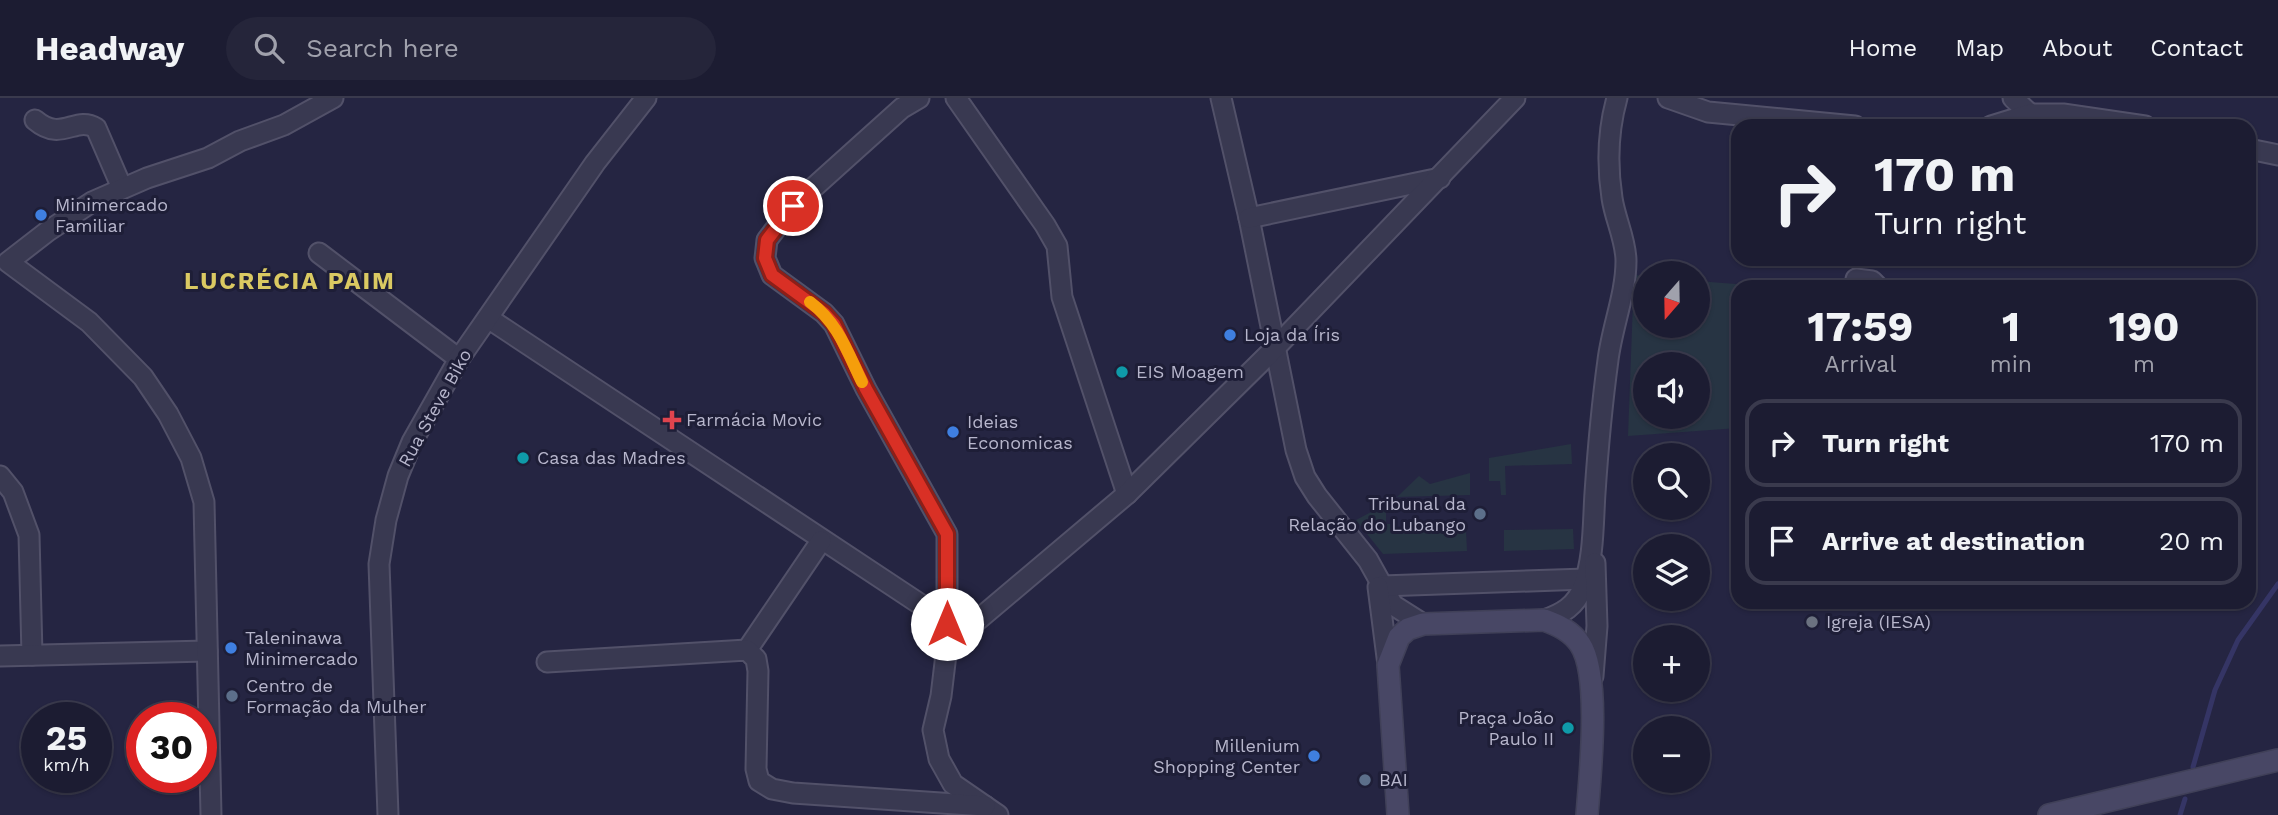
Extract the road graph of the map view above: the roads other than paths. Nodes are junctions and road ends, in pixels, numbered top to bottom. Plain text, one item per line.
1 (333, 98) edge
2 (646, 98) edge
3 (919, 98) edge
4 (956, 98) edge
5 (1221, 98) edge
6 (1515, 98) edge
7 (1617, 98) edge
8 (1668, 98) edge
9 (2013, 98) edge
10 (2030, 114) junction
11 (1781, 119) edge
12 (2014, 119) edge
13 (2097, 119) edge
14 (35, 120) dead end
15 (2256, 150) edge
16 (2278, 155) edge
17 (1440, 178) junction
18 (122, 188) junction
19 (1249, 218) junction
20 (319, 253) dead end
21 (1856, 279) dead end
22 (1864, 280) edge
23 (488, 318) junction
24 (1274, 349) junction
25 (459, 359) junction
26 (0, 476) edge
27 (1127, 494) junction
28 (821, 541) junction
29 (1592, 541) junction
30 (1586, 579) junction
31 (1380, 581) junction
32 (1544, 621) junction
33 (1423, 624) junction
34 (947, 646) junction
35 (747, 650) junction
36 (207, 651) junction
37 (32, 655) junction
38 (0, 656) edge
39 (547, 662) dead end
40 (1388, 665) junction
41 (1592, 685) junction
42 (2278, 760) edge
43 (992, 811) edge
44 (211, 815) edge
45 (388, 815) edge
46 (1398, 815) edge
47 (1587, 815) edge
48 (2049, 815) edge

1 - 18 street
2 - 23 street, Rua Steve Biko
3 - 34 street
4 - 27 street
5 - 19 street
6 - 17 street
7 - 29 street
8 - 11 street
9 - 10 street
10 - 12 street
10 - 13 street
14 - 18 street
15 - 16 street
17 - 19 street
17 - 24 street
18 - 36 street
19 - 24 street
20 - 25 street
21 - 22 street
23 - 25 street, Rua Steve Biko
23 - 28 street
24 - 27 street
24 - 31 street
25 - 45 street, Rua Steve Biko
26 - 37 street
27 - 34 street
28 - 34 street
28 - 35 street
29 - 30 street
29 - 41 street
30 - 31 street
30 - 32 street
31 - 33 street
31 - 40 street
32 - 33 street
32 - 41 street
33 - 40 street
34 - 43 street
35 - 39 street
35 - 43 street
36 - 37 street
36 - 44 street
37 - 38 street
40 - 46 street
41 - 47 street
42 - 48 street

